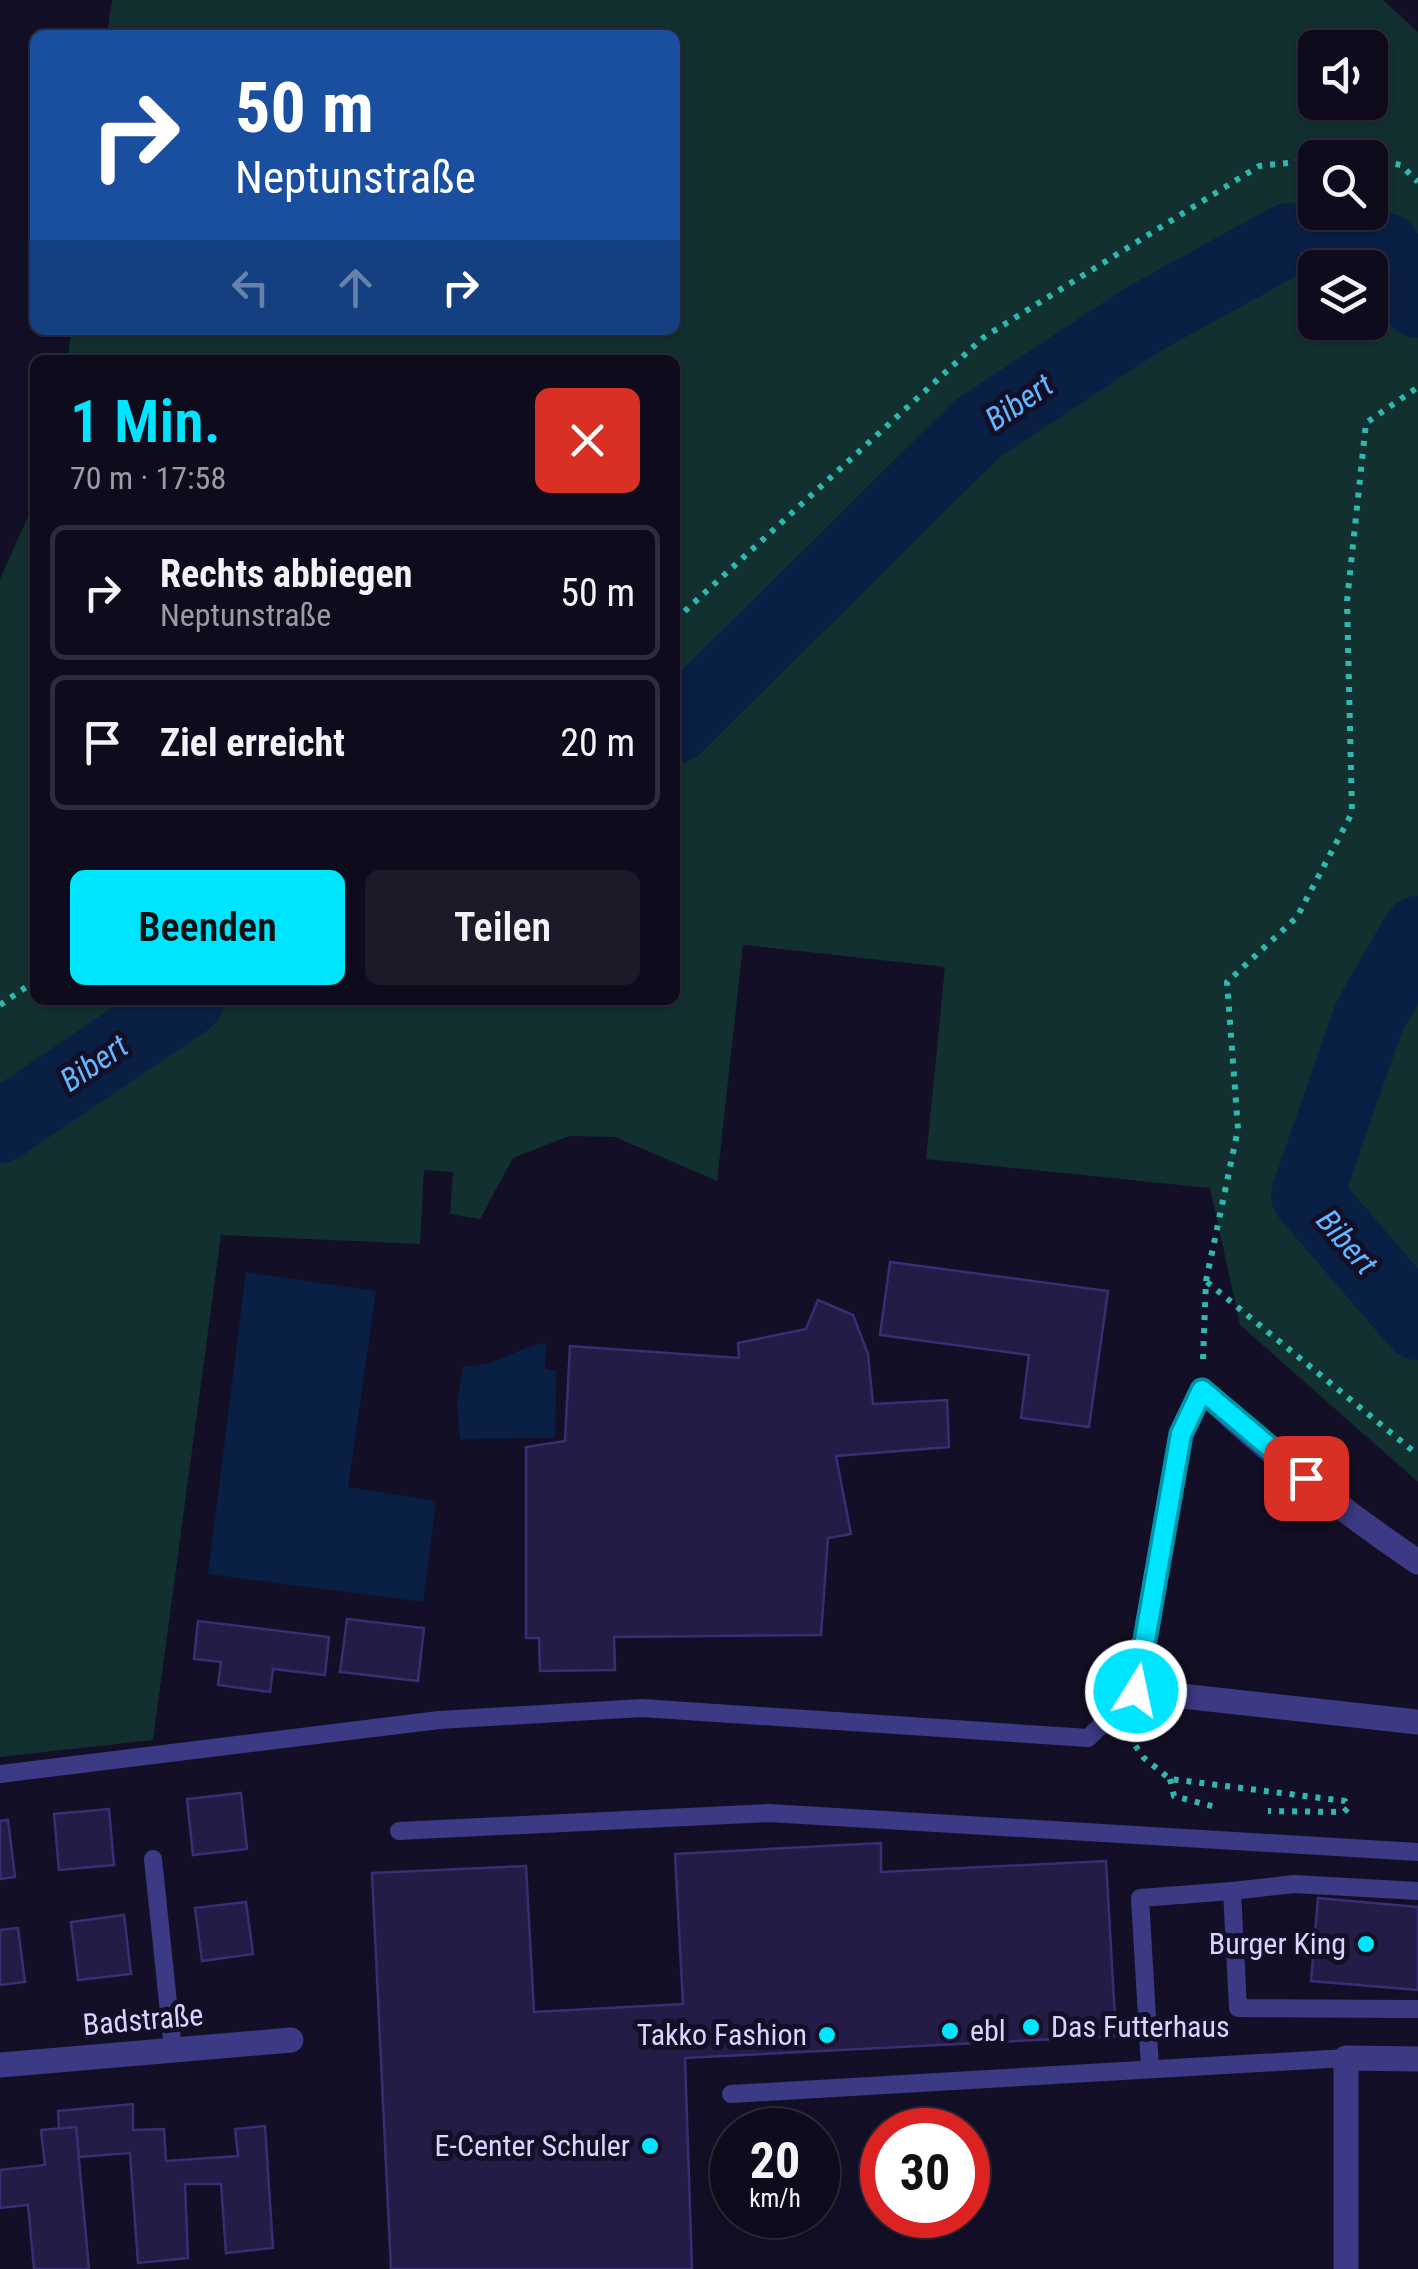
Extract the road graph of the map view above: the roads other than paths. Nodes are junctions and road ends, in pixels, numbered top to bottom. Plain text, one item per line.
1 (1418, 1562) edge
2 (1136, 1691) junction
3 (1418, 1722) edge
4 (0, 1774) edge
5 (399, 1831) dead end
6 (1418, 1852) edge
7 (154, 1859) dead end
8 (1232, 1891) junction
9 (1418, 1891) edge
10 (1418, 2009) edge
11 (291, 2040) dead end
12 (173, 2050) junction
13 (1346, 2058) junction
14 (1418, 2060) edge
15 (0, 2065) edge
16 (1150, 2068) junction
17 (731, 2094) dead end
18 (1346, 2269) edge

1 - 2 street
2 - 3 street
2 - 4 lane
5 - 6 lane
7 - 12 lane
8 - 9 lane
8 - 10 lane
8 - 16 lane
11 - 12 street, Badstraße
12 - 15 street, Badstraße
13 - 14 street
13 - 16 lane
13 - 18 street
16 - 17 lane

